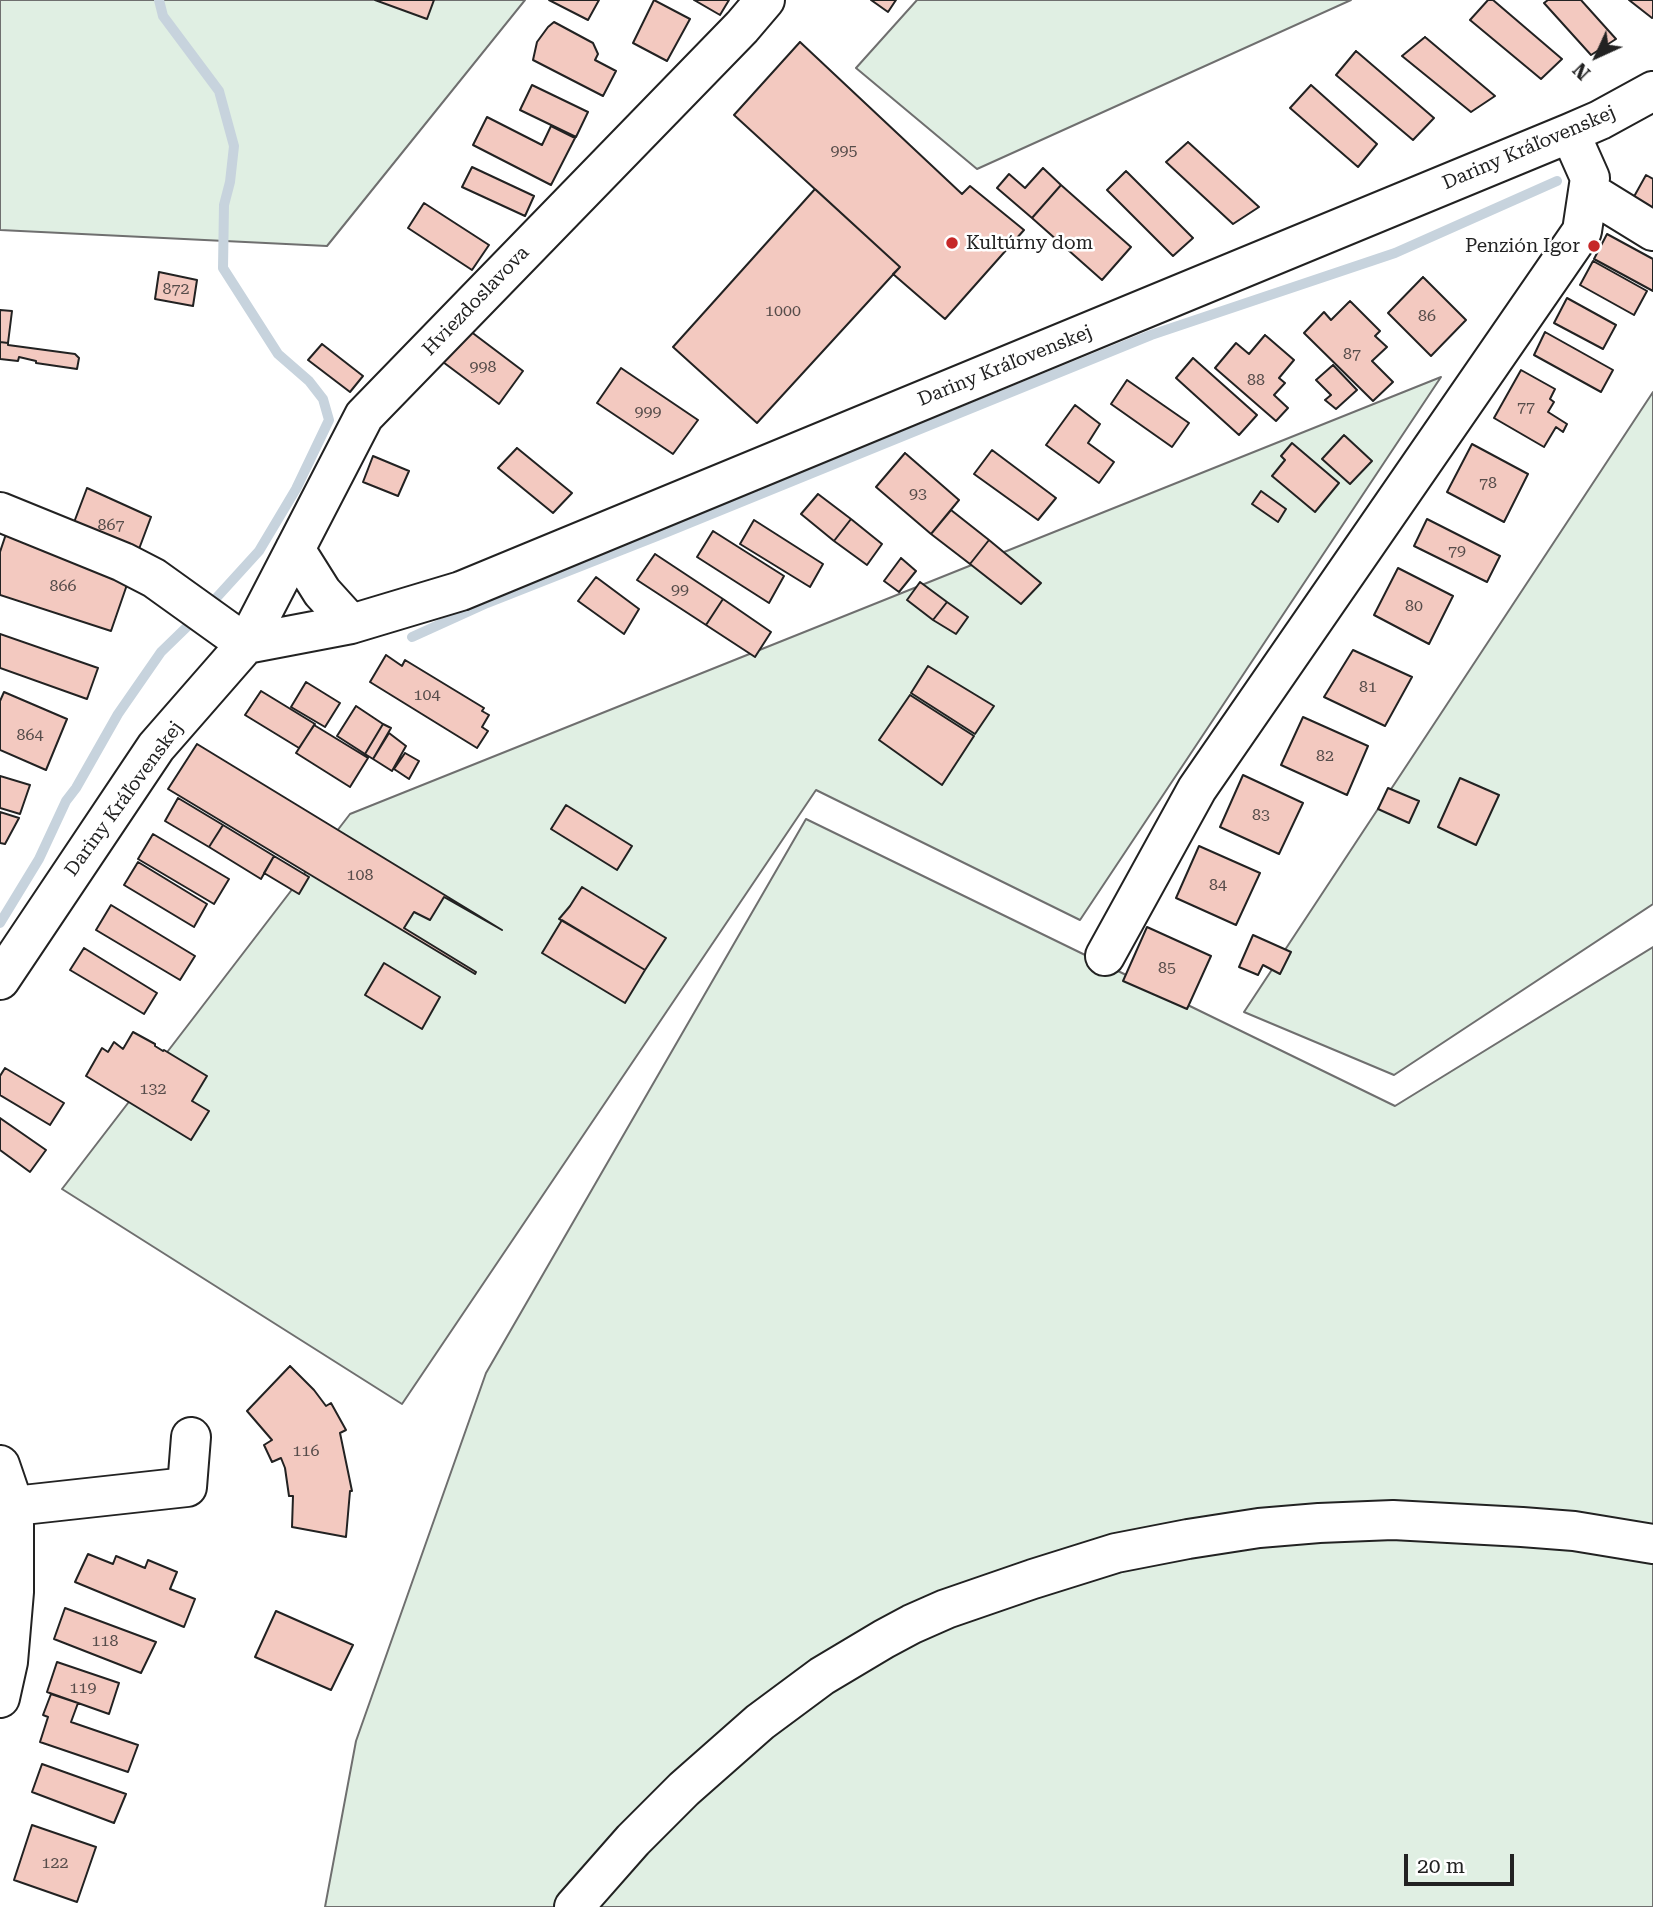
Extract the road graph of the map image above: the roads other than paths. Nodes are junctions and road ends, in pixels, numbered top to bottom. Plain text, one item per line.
1 (765, 0) edge
2 (1653, 91) edge
3 (1570, 133) junction
4 (1588, 191) junction
5 (1653, 231) edge
6 (0, 512) edge
7 (295, 549) junction
8 (351, 624) junction
9 (246, 644) junction
10 (1105, 956) dead end
11 (0, 980) edge
12 (191, 1437) dead end
13 (0, 1465) edge
14 (14, 1506) junction
15 (1653, 1544) edge
16 (0, 1698) edge
17 (573, 1907) edge

1 - 7 street, Hviezdoslavova
2 - 3 street, Dariny Kráľovenskej
3 - 4 street
3 - 8 street, Dariny Kráľovenskej
4 - 5 street
4 - 10 street
6 - 9 street
7 - 8 street
7 - 9 street, Hviezdoslavova
8 - 9 street, Dariny Kráľovenskej
9 - 11 street, Dariny Kráľovenskej
12 - 14 street
13 - 14 street
14 - 16 street
15 - 17 street

